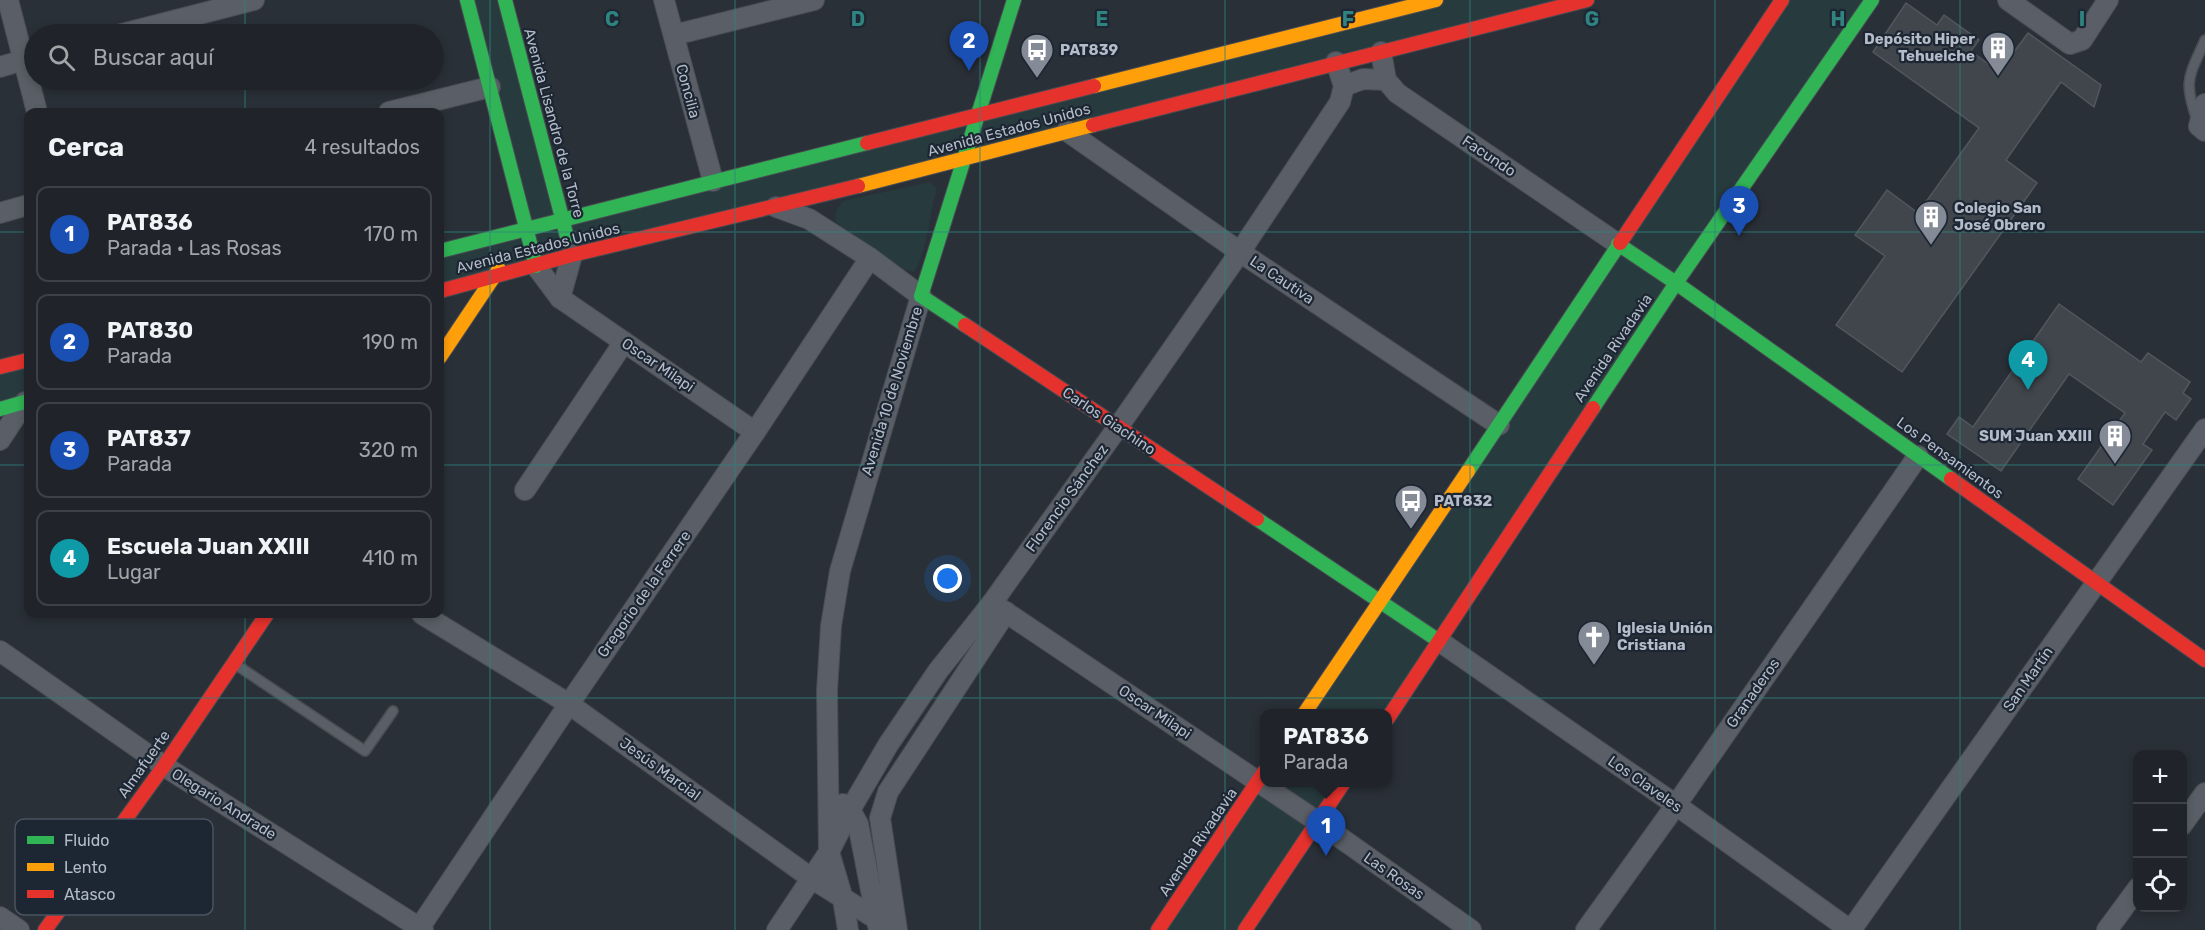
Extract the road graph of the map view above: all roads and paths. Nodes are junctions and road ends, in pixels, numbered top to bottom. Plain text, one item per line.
1 (8, 0) edge
2 (254, 0) edge
3 (467, 0) edge
4 (505, 0) edge
5 (664, 0) edge
6 (814, 0) edge
7 (1014, 0) edge
8 (1436, 0) edge
9 (1587, 0) edge
10 (1782, 0) edge
11 (1872, 0) edge
12 (2008, 0) edge
13 (2108, 0) edge
14 (1371, 16) junction
15 (161, 24) edge
16 (1325, 28) junction
17 (674, 35) junction
18 (2205, 40) edge
19 (24, 45) edge
20 (1381, 52) junction
21 (24, 60) edge
22 (1336, 62) junction
23 (0, 66) edge
24 (1386, 80) junction
25 (1344, 86) junction
26 (490, 87) junction
27 (34, 90) edge
28 (2205, 104) edge
29 (36, 108) edge
30 (405, 108) edge
31 (978, 116) junction
32 (2202, 128) edge
33 (1067, 131) junction
34 (965, 160) junction
35 (713, 181) junction
36 (24, 206) edge
37 (776, 207) junction
38 (0, 213) edge
39 (562, 219) junction
40 (527, 228) junction
41 (1618, 244) junction
42 (444, 250) edge
43 (1240, 252) junction
44 (572, 255) junction
45 (870, 258) junction
46 (536, 266) junction
47 (494, 276) junction
48 (1676, 283) junction
49 (444, 290) edge
50 (921, 296) junction
51 (560, 298) junction
52 (624, 342) junction
53 (444, 351) edge
54 (24, 361) edge
55 (0, 367) edge
56 (24, 404) edge
57 (24, 407) edge
58 (0, 409) edge
59 (1499, 425) junction
60 (1118, 427) junction
61 (2205, 429) edge
62 (755, 432) junction
63 (0, 440) edge
64 (1918, 456) junction
65 (525, 490) dead end
66 (2096, 582) junction
67 (1380, 600) junction
68 (999, 607) junction
69 (264, 618) edge
70 (428, 618) edge
71 (1439, 641) junction
72 (0, 651) edge
73 (2205, 660) edge
74 (233, 663) junction
75 (568, 704) junction
76 (1307, 709) edge
77 (393, 711) dead end
78 (1392, 712) edge
79 (164, 766) junction
80 (1260, 776) edge
81 (1260, 778) edge
82 (1274, 787) edge
83 (1341, 787) edge
84 (830, 792) junction
85 (2205, 794) edge
86 (1676, 805) junction
87 (850, 810) junction
88 (2187, 818) edge
89 (126, 819) edge
90 (1318, 822) junction
91 (829, 852) junction
92 (811, 878) junction
93 (2133, 895) edge
94 (843, 899) junction
95 (56, 915) edge
96 (0, 917) edge
97 (877, 924) edge
98 (420, 929) edge
99 (19, 930) edge
100 (45, 930) edge
101 (777, 930) edge
102 (848, 930) edge
103 (895, 930) edge
104 (1158, 930) edge
105 (1245, 930) edge
106 (1471, 930) edge
107 (1587, 930) edge
108 (1851, 930) edge
109 (2107, 930) edge

1 - 19 street
2 - 15 street
3 - 26 main road
4 - 39 main road, Avenida Lisandro de la Torre
5 - 17 street, Concilia
6 - 17 street
7 - 31 main road, Avenida 10 de Noviembre
8 - 14 main road, Avenida Estados Unidos
9 - 20 main road, Avenida Estados Unidos
10 - 41 main road
11 - 48 main road, Avenida Rivadavia
12 - 13 street
14 - 16 main road, Avenida Estados Unidos
14 - 20 main road
16 - 22 main road
16 - 31 main road, Avenida Estados Unidos
17 - 35 street, Concilia
18 - 32 lane
20 - 22 main road, Avenida Estados Unidos
20 - 24 street
21 - 23 street
22 - 25 street
22 - 33 main road, Avenida Estados Unidos
24 - 25 street
24 - 41 street, Facundo
25 - 43 street, Florencio Sánchez
26 - 30 street
26 - 40 main road
27 - 29 street
28 - 32 street
31 - 34 main road, Avenida 10 de Noviembre
31 - 35 main road, Avenida Estados Unidos
33 - 34 main road, Avenida Estados Unidos
33 - 43 street, La Cautiva
34 - 37 main road, Avenida Estados Unidos
34 - 50 main road, Avenida 10 de Noviembre
35 - 39 main road, Avenida Estados Unidos
36 - 38 street
37 - 44 main road, Avenida Estados Unidos
37 - 45 street, Carlos Giachino
39 - 40 main road, Avenida Estados Unidos
39 - 44 main road, Avenida Lisandro de la Torre
40 - 42 main road, Avenida Estados Unidos
40 - 46 main road
40 - 47 main road
41 - 48 main road, Los Pensamientos
41 - 59 main road
43 - 59 street, La Cautiva
43 - 60 street, Florencio Sánchez
44 - 46 main road, Avenida Estados Unidos
44 - 51 street
45 - 50 street, Carlos Giachino
45 - 62 street, Gregorio de la Ferrere
46 - 47 main road, Avenida Estados Unidos
46 - 51 street, Oscar Milapi
47 - 49 main road, Avenida Estados Unidos
47 - 53 main road
48 - 64 main road, Los Pensamientos
48 - 71 main road, Avenida Rivadavia
50 - 60 main road, Carlos Giachino
50 - 84 street, Avenida 10 de Noviembre
51 - 52 street, Oscar Milapi
52 - 62 street, Oscar Milapi
52 - 65 street
54 - 55 main road
56 - 58 main road
57 - 63 street
59 - 67 main road
60 - 67 main road, Carlos Giachino
60 - 68 street, Florencio Sánchez
61 - 66 street, San Martín
62 - 75 street, Gregorio de la Ferrere
64 - 66 main road, Los Pensamientos
64 - 86 street, Granaderos
66 - 73 main road, Los Pensamientos
66 - 108 street, San Martín
67 - 71 main road, Carlos Giachino
67 - 76 main road
68 - 80 street, Oscar Milapi
68 - 87 street, Florencio Sánchez
68 - 103 street
69 - 74 main road, Almafuerte
70 - 75 street, Jesús Marcial
71 - 78 main road, Avenida Rivadavia
71 - 86 street, Los Claveles
72 - 79 street, Olegario Andrade
74 - 77 lane
74 - 79 main road, Almafuerte
75 - 92 street, Jesús Marcial
75 - 98 street, Gregorio de la Ferrere
79 - 89 main road, Almafuerte
79 - 98 street, Olegario Andrade
81 - 104 main road, Avenida Rivadavia
82 - 90 street, Oscar Milapi
83 - 90 main road
84 - 87 street
84 - 91 street, Avenida 10 de Noviembre
85 - 88 street
86 - 107 street, Granaderos
86 - 108 street, Los Claveles
87 - 91 street, Florencio Sánchez
87 - 97 street
90 - 105 main road
90 - 106 street, Las Rosas
91 - 92 street, Florencio Sánchez
91 - 94 street, Avenida 10 de Noviembre
92 - 94 street, Jesús Marcial
92 - 101 street, Florencio Sánchez
93 - 109 street
94 - 97 street, Jesús Marcial
94 - 102 street, Avenida 10 de Noviembre
95 - 100 main road, Almafuerte
96 - 99 street
97 - 103 street, Jesús Marcial

